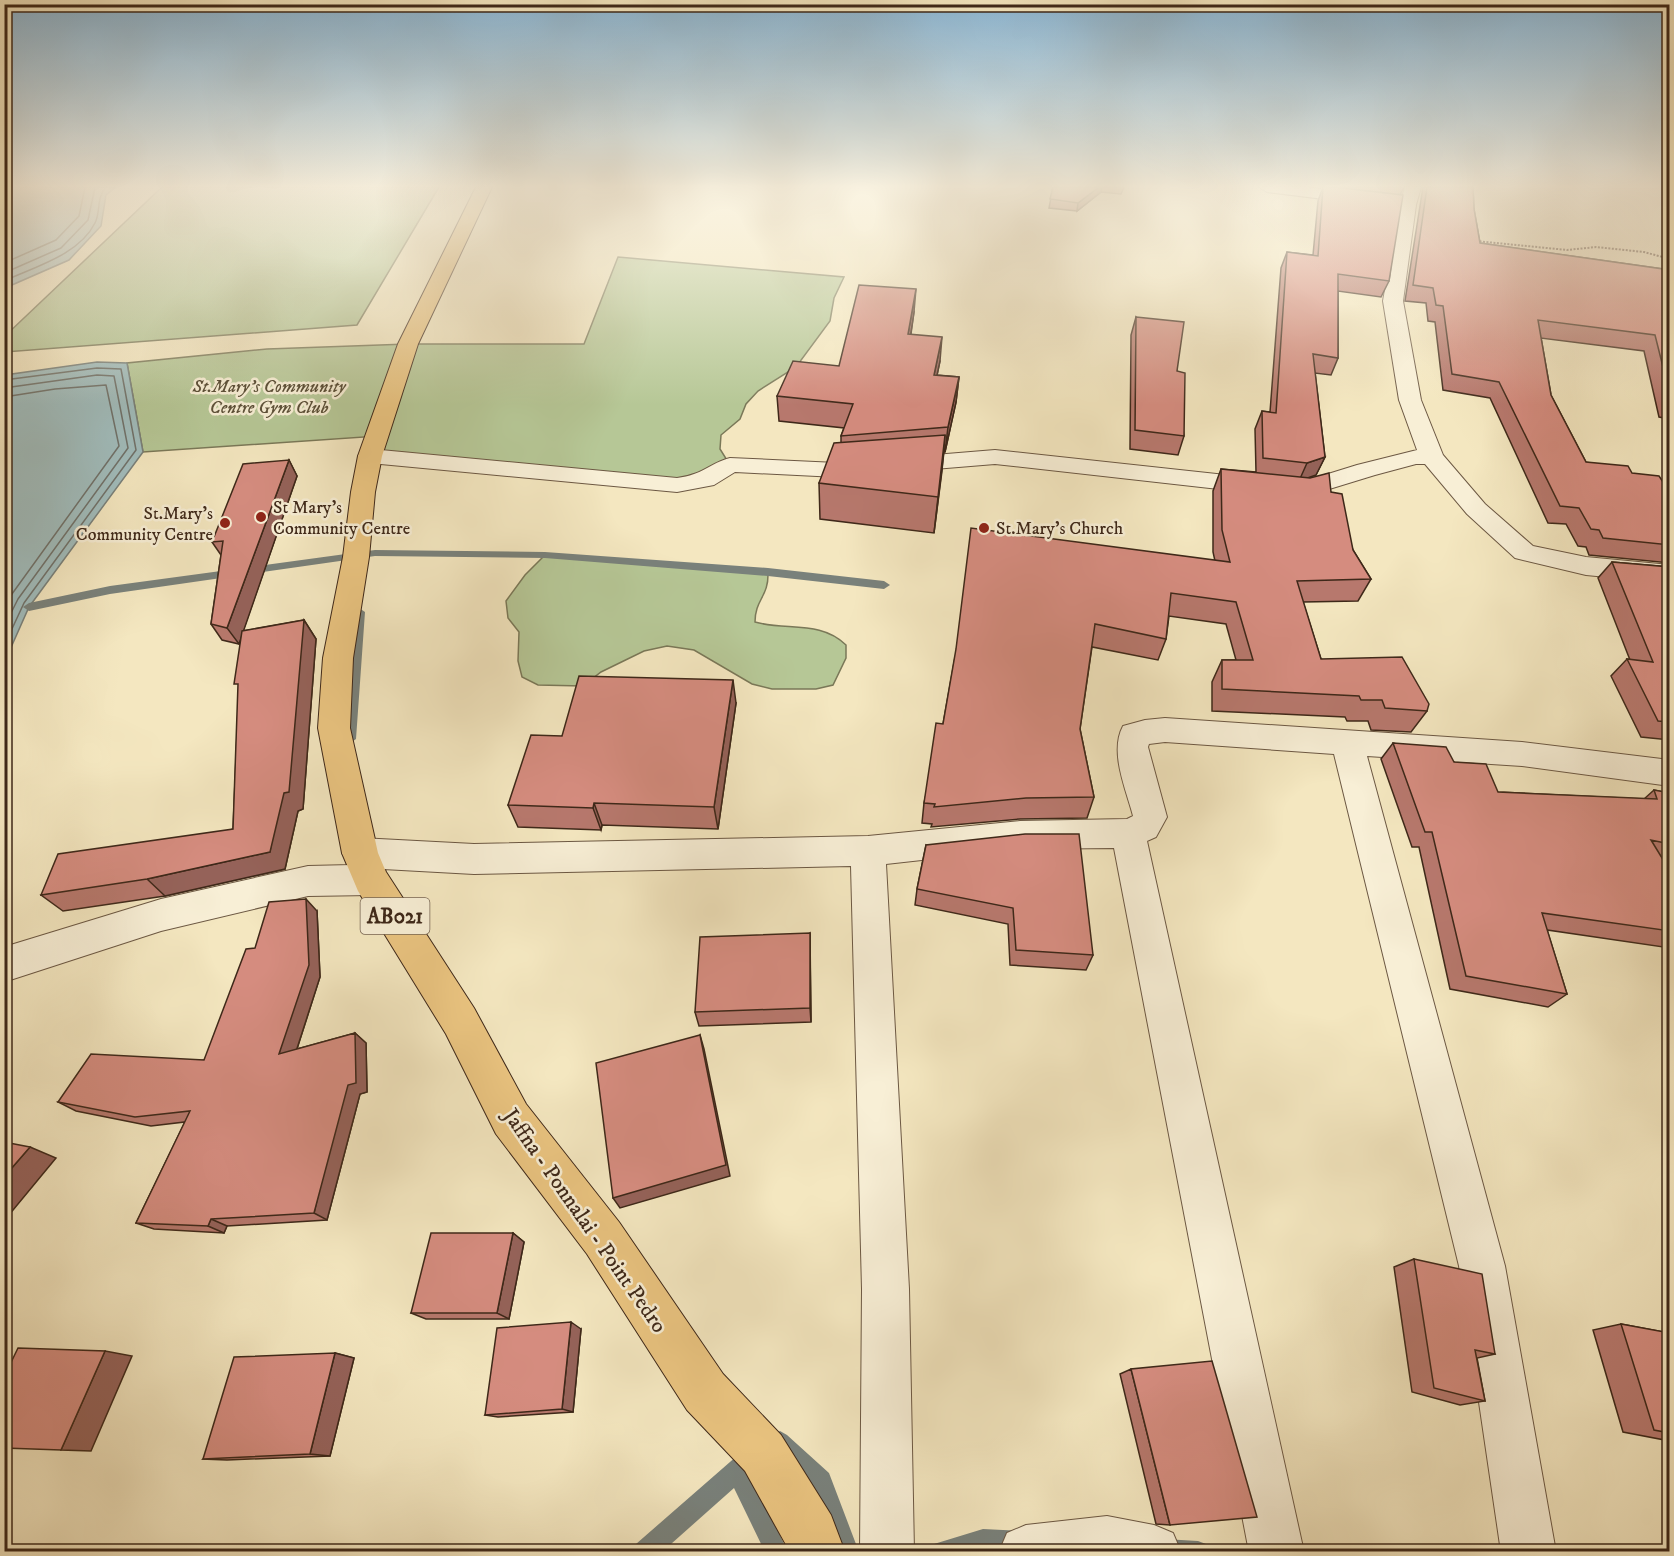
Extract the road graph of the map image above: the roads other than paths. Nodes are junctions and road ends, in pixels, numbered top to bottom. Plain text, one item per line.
1 (449, 260) edge
2 (1396, 260) edge
3 (370, 456) junction
4 (1432, 457) junction
5 (1670, 574) edge
6 (1347, 743) junction
7 (1670, 773) edge
8 (1128, 833) junction
9 (868, 851) junction
10 (366, 867) junction
11 (4, 965) edge
12 (818, 1551) edge
13 (887, 1551) edge
14 (1026, 1551) edge
15 (1154, 1551) edge
16 (1277, 1551) edge
17 (1529, 1551) edge

1 - 3 main road, Jaffna - Ponnalai - Point Pedro / AB021
2 - 4 street
3 - 4 street
3 - 10 main road, Jaffna - Ponnalai - Point Pedro / AB021
4 - 5 street
6 - 7 street
6 - 8 street
6 - 17 street
8 - 9 street
8 - 16 street
9 - 10 street
9 - 13 street
10 - 11 street
10 - 12 main road, Jaffna - Ponnalai - Point Pedro / AB021
14 - 15 street

